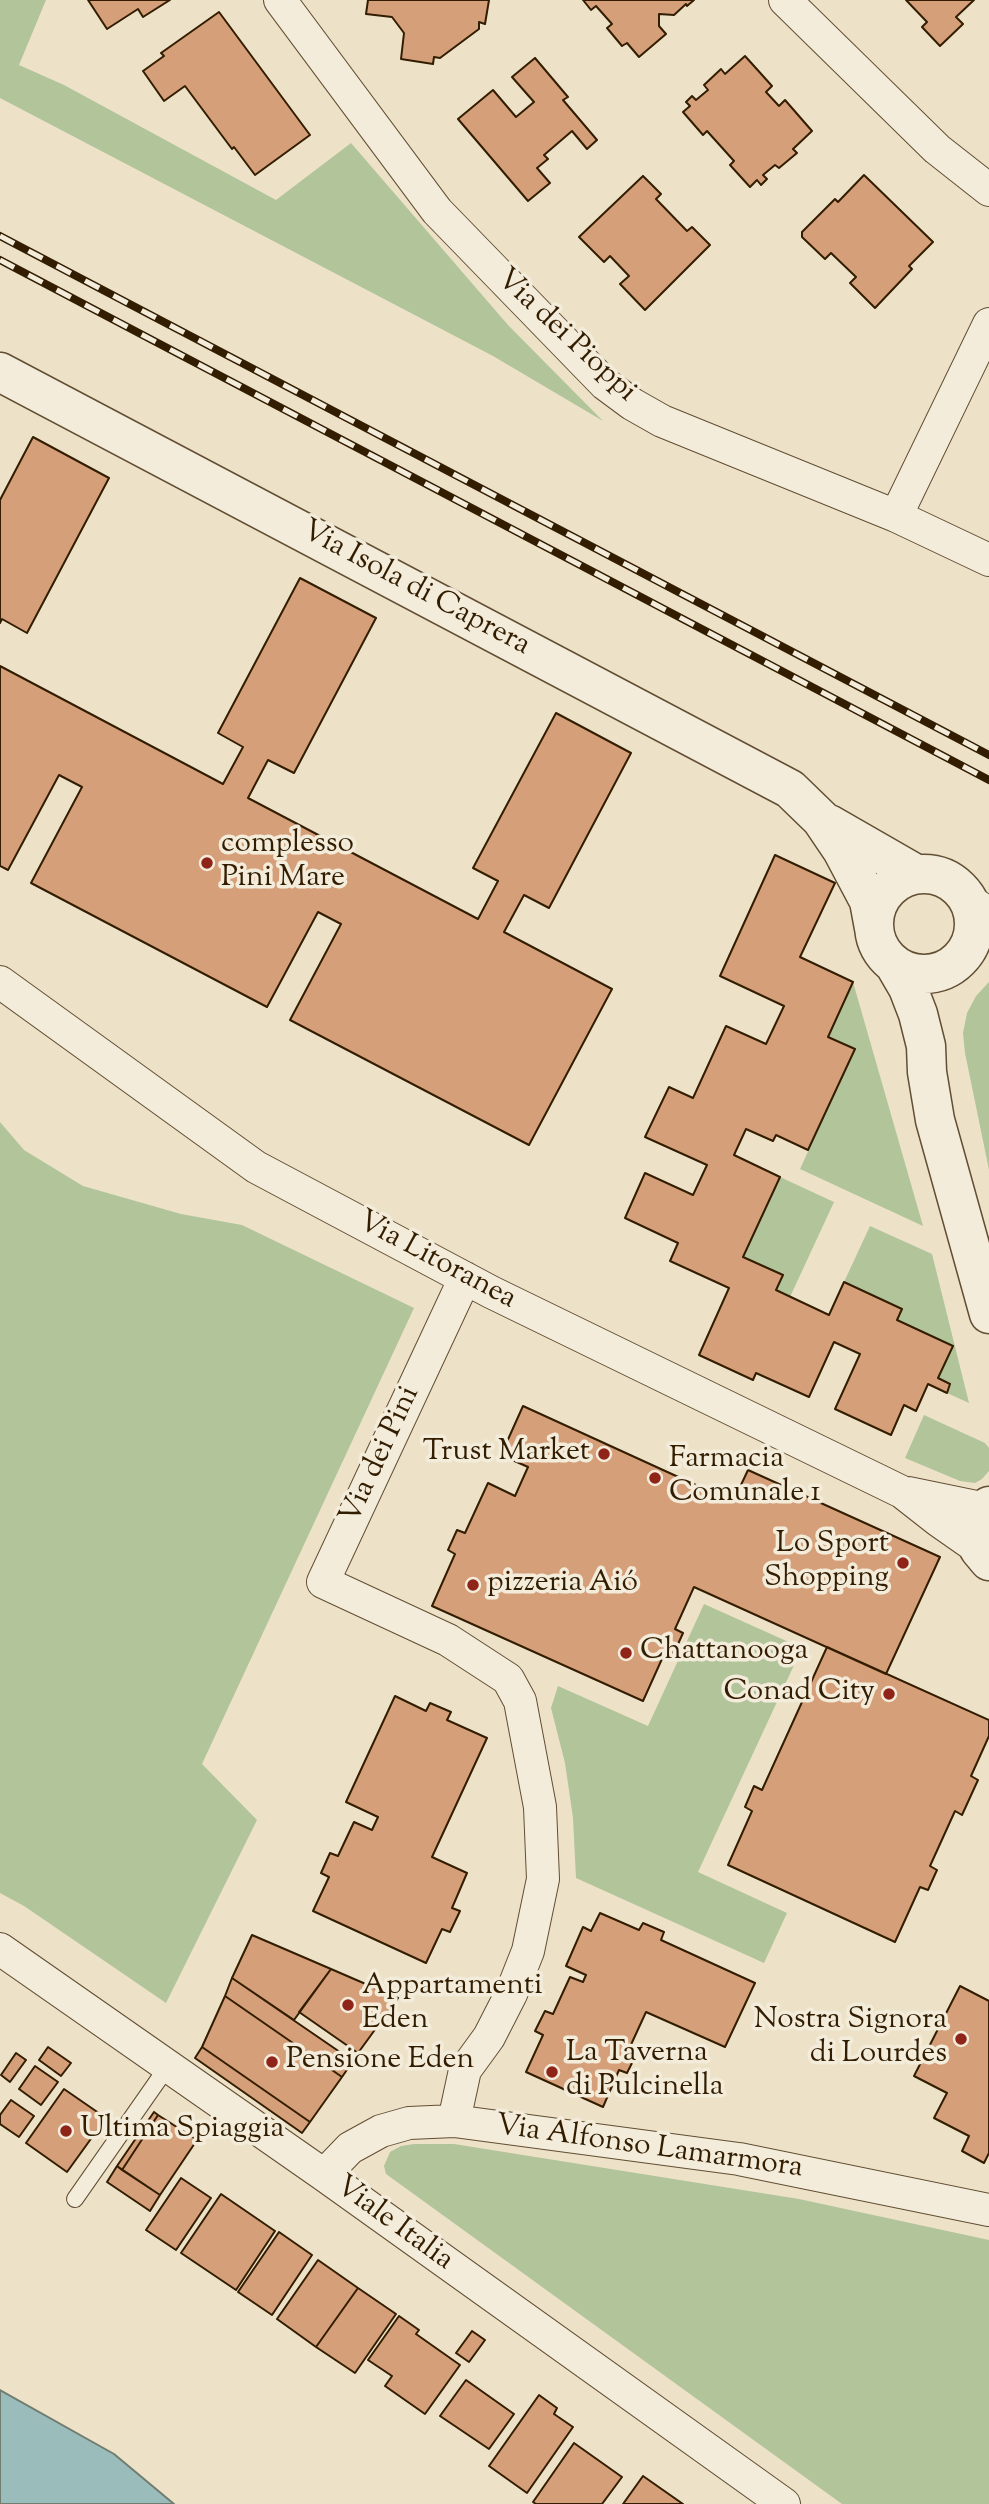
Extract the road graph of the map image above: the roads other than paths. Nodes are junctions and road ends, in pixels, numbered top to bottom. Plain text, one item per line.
1 (280, 0) edge
2 (785, 0) edge
3 (989, 190) edge
4 (989, 324) edge
5 (0, 372) edge
6 (896, 516) junction
7 (989, 560) edge
8 (821, 819) junction
9 (916, 874) junction
10 (979, 907) edge
11 (874, 928) junction
12 (957, 962) junction
13 (894, 964) junction
14 (0, 982) edge
15 (926, 1046) junction
16 (465, 1278) junction
17 (989, 1314) edge
18 (902, 1492) junction
19 (987, 1507) edge
20 (984, 1555) edge
21 (0, 1949) edge
22 (168, 2066) junction
23 (454, 2121) junction
24 (324, 2175) junction
25 (75, 2199) dead end
26 (989, 2210) edge
27 (783, 2504) edge

1 - 6 street, Via dei Pioppi
2 - 3 street
4 - 6 street
5 - 8 street, Via Isola di Caprera
6 - 7 street, Via dei Pioppi
8 - 9 street, Via Isola di Caprera
8 - 11 street, Via Isola di Caprera
9 - 10 street
9 - 11 street
10 - 12 street
11 - 13 street
12 - 13 street
12 - 15 street
13 - 15 street
14 - 16 street, Via Litoranea
15 - 17 street
16 - 18 street, Via Litoranea
16 - 23 street, Via dei Pini
18 - 19 street, Via Litoranea
18 - 20 street, Via Litoranea
19 - 20 street
21 - 22 street, Viale Italia
22 - 24 street, Viale Italia
22 - 25 lane
23 - 24 street, Via Alfonso Lamarmora
23 - 26 street, Via Alfonso Lamarmora
24 - 27 street, Viale Italia

